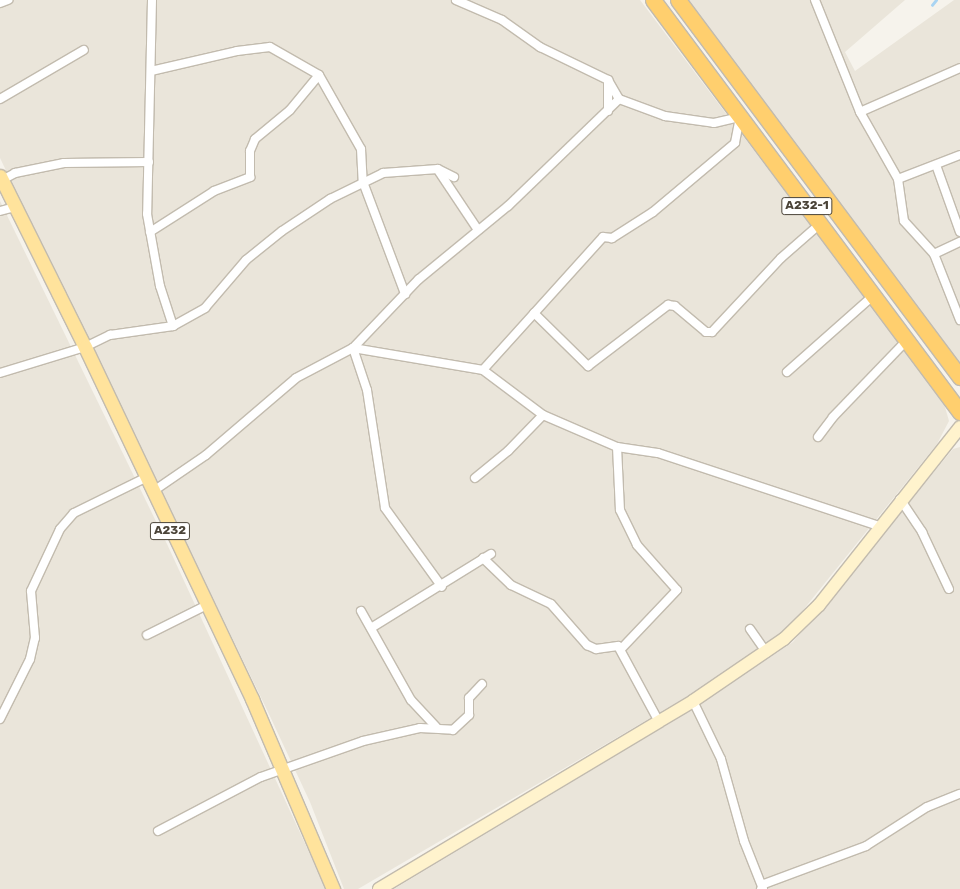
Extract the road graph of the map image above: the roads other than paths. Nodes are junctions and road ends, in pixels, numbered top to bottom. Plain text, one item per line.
1 (8, 0) edge
2 (152, 0) edge
3 (456, 0) edge
4 (653, 0) edge
5 (678, 0) edge
6 (815, 0) edge
7 (0, 3) edge
8 (84, 50) dead end
9 (960, 68) edge
10 (151, 71) junction
11 (319, 76) junction
12 (608, 80) junction
13 (0, 99) edge
14 (619, 99) junction
15 (608, 111) junction
16 (860, 112) junction
17 (740, 117) junction
18 (960, 156) edge
19 (149, 162) junction
20 (936, 165) junction
21 (438, 170) junction
22 (454, 177) dead end
23 (1, 178) edge
24 (898, 179) junction
25 (363, 182) junction
26 (15, 207) junction
27 (0, 211) edge
28 (820, 224) junction
29 (478, 230) junction
30 (150, 232) junction
31 (960, 232) edge
32 (960, 242) edge
33 (934, 254) junction
34 (405, 294) junction
35 (873, 296) junction
36 (534, 313) junction
37 (960, 320) edge
38 (173, 326) junction
39 (906, 340) junction
40 (85, 347) junction
41 (353, 348) junction
42 (483, 370) junction
43 (786, 372) dead end
44 (0, 373) edge
45 (960, 377) edge
46 (960, 412) edge
47 (543, 415) junction
48 (960, 426) edge
49 (818, 437) dead end
50 (617, 447) junction
51 (145, 478) junction
52 (475, 478) dead end
53 (152, 492) junction
54 (900, 500) junction
55 (879, 526) junction
56 (492, 554) dead end
57 (483, 558) junction
58 (442, 587) junction
59 (949, 589) dead end
60 (207, 605) junction
61 (361, 610) dead end
62 (371, 628) junction
63 (750, 629) dead end
64 (147, 635) dead end
65 (621, 649) junction
66 (767, 653) junction
67 (482, 684) dead end
68 (693, 701) junction
69 (1, 714) edge
70 (658, 720) junction
71 (436, 727) junction
72 (283, 771) junction
73 (960, 794) edge
74 (158, 830) dead end
75 (763, 887) edge
76 (333, 889) edge
77 (379, 889) edge

1 - 7 street
2 - 10 street
3 - 12 street
4 - 17 highway, A232-1
5 - 45 highway, A232-1
6 - 16 street
8 - 13 street
9 - 16 street
10 - 11 street
10 - 19 street
11 - 25 street
11 - 30 street
12 - 14 street
12 - 15 street
14 - 15 street
14 - 17 street
15 - 29 street
16 - 24 street
17 - 28 highway, A232-1
17 - 36 street
18 - 20 street
19 - 23 street
19 - 30 street
20 - 24 street
20 - 31 street
21 - 22 street
21 - 25 street
21 - 29 street
23 - 26 main road, A232
24 - 33 street
25 - 34 street
25 - 38 street
26 - 27 street
26 - 40 main road, A232
28 - 35 highway, A232-1
28 - 36 street
29 - 34 street
30 - 38 street
32 - 33 street
33 - 37 street
34 - 41 street
35 - 39 highway, A232-1
35 - 43 street
36 - 42 street
38 - 40 street
39 - 46 highway, A232-1
39 - 49 street
40 - 44 street
40 - 51 main road, A232
41 - 42 street
41 - 53 street
41 - 58 street
42 - 47 street
47 - 50 street
47 - 52 street
48 - 54 main road
50 - 55 street
50 - 65 street
51 - 53 main road, A232
51 - 69 street
53 - 60 main road, A232
54 - 55 main road
54 - 59 street
55 - 66 main road
56 - 57 street
57 - 58 street
57 - 65 street
58 - 62 street
60 - 64 street
60 - 72 main road, A232
61 - 62 street
62 - 71 street
63 - 66 street
65 - 70 street
66 - 68 main road
67 - 71 street
68 - 70 main road
68 - 75 street
70 - 77 main road
71 - 72 street
72 - 74 street
72 - 76 main road, A232
73 - 75 street

